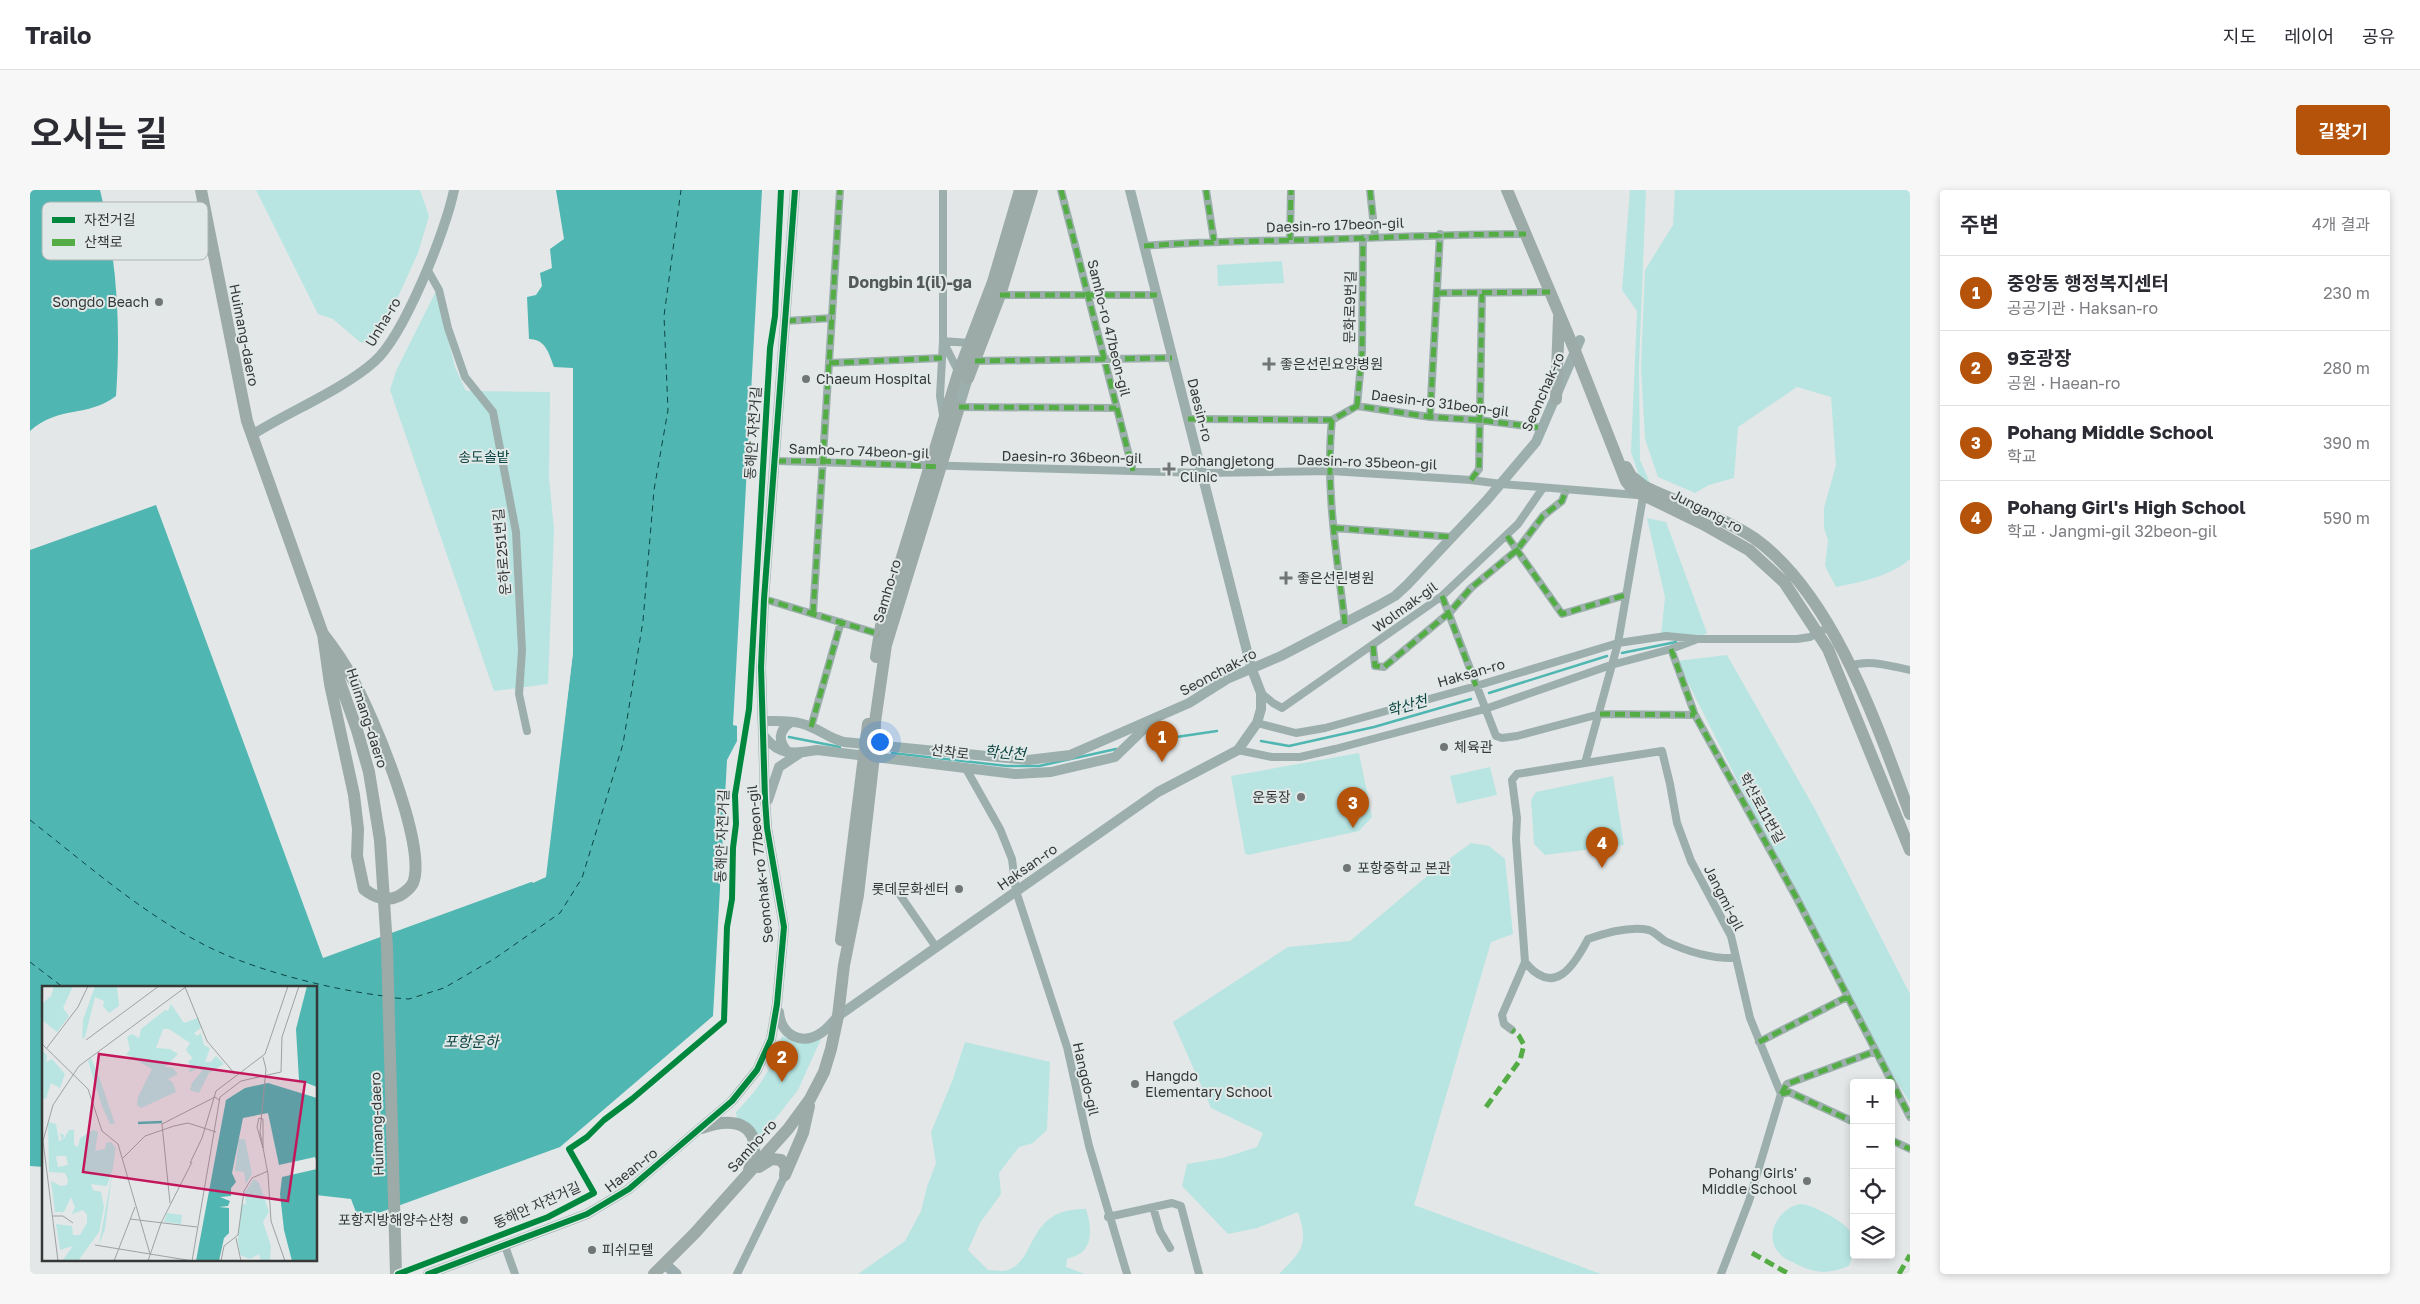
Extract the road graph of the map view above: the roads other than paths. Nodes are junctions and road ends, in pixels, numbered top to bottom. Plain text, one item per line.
1 (454, 190) edge
2 (795, 190) edge
3 (840, 190) edge
4 (943, 190) edge
5 (1020, 190) edge
6 (1032, 190) edge
7 (1061, 190) edge
8 (1130, 190) edge
9 (1206, 190) edge
10 (1291, 190) edge
11 (1370, 190) edge
12 (1507, 190) edge
13 (1515, 190) edge
14 (208, 226) edge
15 (1440, 234) junction
16 (1526, 234) junction
17 (1375, 237) junction
18 (1363, 238) junction
19 (1290, 240) junction
20 (1214, 241) junction
21 (1144, 246) junction
22 (427, 269) junction
23 (1550, 292) junction
24 (1437, 293) junction
25 (1482, 294) junction
26 (1156, 295) junction
27 (1000, 296) junction
28 (1088, 296) junction
29 (1559, 312) junction
30 (832, 318) junction
31 (786, 321) junction
32 (943, 341) junction
33 (969, 343) junction
34 (1578, 346) junction
35 (942, 358) junction
36 (1104, 358) junction
37 (1172, 358) junction
38 (975, 361) junction
39 (829, 363) junction
40 (963, 376) junction
41 (1556, 399) junction
42 (1357, 406) junction
43 (960, 407) junction
44 (1116, 408) junction
45 (1430, 417) junction
46 (1188, 419) junction
47 (944, 420) junction
48 (1332, 420) junction
49 (1479, 420) junction
50 (1543, 428) junction
51 (252, 434) junction
52 (776, 461) junction
53 (823, 461) junction
54 (935, 466) junction
55 (1331, 471) junction
56 (1133, 472) junction
57 (1202, 473) junction
58 (1471, 480) junction
59 (1500, 484) junction
60 (1543, 488) junction
61 (1566, 490) junction
62 (1644, 491) junction
63 (1334, 528) junction
64 (1507, 536) junction
65 (1453, 537) junction
66 (1517, 550) junction
67 (1626, 595) junction
68 (1442, 596) junction
69 (764, 599) junction
70 (1450, 612) junction
71 (813, 614) junction
72 (841, 622) junction
73 (1345, 624) junction
74 (1824, 630) junction
75 (323, 634) junction
76 (879, 634) junction
77 (1697, 639) junction
78 (1618, 643) junction
79 (1373, 646) junction
80 (1671, 649) junction
81 (1611, 665) junction
82 (1850, 666) junction
83 (1251, 667) junction
84 (1910, 670) edge
85 (1476, 686) junction
86 (1261, 693) junction
87 (1485, 709) junction
88 (1600, 714) junction
89 (1695, 715) junction
90 (763, 721) junction
91 (1153, 721) junction
92 (791, 722) junction
93 (1257, 723) junction
94 (811, 727) junction
95 (527, 731) dead end
96 (764, 736) junction
97 (870, 749) junction
98 (1238, 750) junction
99 (788, 752) junction
100 (800, 753) junction
101 (1585, 763) junction
102 (964, 767) junction
103 (1907, 802) edge
104 (766, 811) junction
105 (1910, 814) edge
106 (1907, 831) edge
107 (1910, 850) edge
108 (1016, 891) junction
109 (900, 895) dead end
110 (936, 947) junction
111 (1736, 958) junction
112 (1525, 962) junction
113 (1847, 997) junction
114 (778, 1004) junction
115 (838, 1016) junction
116 (1512, 1030) dead end
117 (1759, 1042) junction
118 (1876, 1051) junction
119 (1781, 1094) junction
120 (810, 1099) junction
121 (1910, 1117) edge
122 (1850, 1120) edge
123 (702, 1128) junction
124 (1895, 1142) edge
125 (1910, 1148) edge
126 (746, 1175) junction
127 (785, 1175) junction
128 (1153, 1207) junction
129 (1108, 1217) junction
130 (505, 1246) junction
131 (1170, 1248) dead end
132 (665, 1264) junction
133 (396, 1274) edge
134 (428, 1274) edge
135 (515, 1274) edge
136 (654, 1274) edge
137 (676, 1274) edge
138 (737, 1274) edge
139 (1126, 1274) edge
140 (1199, 1274) edge
141 (1721, 1274) edge

1 - 22 street, Unha-ro
2 - 31 street, Seonchak-ro 77beon-gil
3 - 30 street
4 - 32 street
5 - 33 main road, Samho-ro
6 - 27 main road, Samho-ro
7 - 28 street, Samho-ro 47beon-gil
8 - 21 street, Daesin-ro
9 - 20 street
10 - 19 street
11 - 17 street
12 - 16 main road, Jungang-ro
13 - 34 main road, Jungang-ro
14 - 51 main road, Huimang-daero
15 - 16 street, Daesin-ro 17beon-gil
15 - 17 street, Daesin-ro 17beon-gil
15 - 24 street
16 - 23 main road, Jungang-ro
17 - 18 street, Daesin-ro 17beon-gil
18 - 19 street, Daesin-ro 17beon-gil
18 - 42 street, 문화로9번길
19 - 20 street, Daesin-ro 17beon-gil
20 - 21 street, Daesin-ro 17beon-gil
21 - 26 street, Daesin-ro
22 - 51 street, Unha-ro
22 - 95 street, 운하로251번길
23 - 25 street
23 - 29 main road, Jungang-ro
24 - 25 street
24 - 45 street
25 - 49 street
26 - 28 street
26 - 37 street, Daesin-ro
27 - 28 street
27 - 38 main road, Samho-ro
28 - 36 street, Samho-ro 47beon-gil
29 - 34 main road, Jungang-ro
29 - 41 main road
30 - 31 street
30 - 39 street
31 - 52 street, Seonchak-ro 77beon-gil
32 - 33 street
32 - 35 street
32 - 40 street
33 - 40 main road, Samho-ro
34 - 41 street, Seonchak-ro
34 - 62 main road, Jungang-ro
35 - 39 street
35 - 47 street
36 - 37 street
36 - 38 street
36 - 44 street, Samho-ro 47beon-gil
37 - 46 street, Daesin-ro
38 - 40 main road, Samho-ro
39 - 53 street
40 - 43 street, Samho-ro
40 - 47 main road, Samho-ro
41 - 50 street, Seonchak-ro
42 - 45 street, Daesin-ro 31beon-gil
42 - 48 street, Daesin-ro 31beon-gil
43 - 44 street
43 - 54 main road, Samho-ro
44 - 56 street, Samho-ro 47beon-gil
45 - 49 street, Daesin-ro 31beon-gil
46 - 48 street, Daesin-ro 31beon-gil
46 - 57 street, Daesin-ro
47 - 54 main road, Samho-ro
48 - 55 street
49 - 50 street, Daesin-ro 31beon-gil
49 - 58 street
50 - 59 street, Seonchak-ro
51 - 75 main road, Huimang-daero
52 - 53 street, Samho-ro 74beon-gil
52 - 69 street, Seonchak-ro 77beon-gil
53 - 54 street, Samho-ro 74beon-gil
53 - 71 street
54 - 56 street, Daesin-ro 36beon-gil
54 - 76 main road, Samho-ro
54 - 97 main road, Samho-ro
55 - 57 street, Daesin-ro 35beon-gil
55 - 58 street, Daesin-ro 35beon-gil
55 - 63 street
56 - 57 street, Daesin-ro 36beon-gil
57 - 83 street, Daesin-ro
58 - 59 street, Daesin-ro 35beon-gil
59 - 60 street, Daesin-ro 35beon-gil
59 - 65 street, Seonchak-ro
60 - 61 street, Daesin-ro 35beon-gil
60 - 64 street, Wolmak-gil
61 - 62 street, Daesin-ro 35beon-gil
61 - 66 street
62 - 67 street
62 - 74 main road, Jungang-ro
63 - 65 street
63 - 73 street
64 - 66 street
64 - 68 street, Wolmak-gil
65 - 73 street, Seonchak-ro
66 - 67 street
66 - 70 street
67 - 78 street
68 - 70 street
68 - 79 street, Wolmak-gil
69 - 71 street
69 - 90 street, Seonchak-ro 77beon-gil
70 - 79 street
70 - 85 street
71 - 72 street
72 - 76 street
72 - 94 street
73 - 83 street, Seonchak-ro
74 - 77 street, Haksan-ro
74 - 82 main road, Jungang-ro
74 - 106 main road, Jungang-ro
75 - 75 main road
75 - 133 main road, Huimang-daero, bridge
76 - 97 main road, Samho-ro
77 - 78 street, Haksan-ro
77 - 80 street, Haksan-ro
78 - 81 street
78 - 85 street, Haksan-ro
79 - 86 street, Wolmak-gil
80 - 81 street, Haksan-ro
80 - 89 street, 학산로11번길
81 - 87 street, Haksan-ro
81 - 88 street
82 - 84 street
82 - 103 main road, Jungang-ro
83 - 86 street, Daesin-ro
83 - 91 street, Seonchak-ro
85 - 87 street
85 - 93 street, Haksan-ro
86 - 93 street, Daesin-ro
87 - 88 street
87 - 98 street, Haksan-ro
88 - 89 street
88 - 101 street
89 - 113 street, 학산로11번길
90 - 92 street, Seonchak-ro
90 - 96 street, Seonchak-ro 77beon-gil
91 - 97 street, Seonchak-ro
91 - 102 street, 선착로
92 - 94 street, Seonchak-ro
92 - 99 street
93 - 98 street, Haksan-ro
94 - 97 street, Seonchak-ro
96 - 99 street, 선착로
96 - 104 street, Seonchak-ro 77beon-gil
97 - 100 street, 선착로
97 - 102 street, 선착로
97 - 115 main road, Samho-ro
98 - 108 street, Haksan-ro
99 - 100 street, 선착로
100 - 104 street
101 - 111 street, Jangmi-gil
101 - 112 street
102 - 108 street, Hangdo-gil
103 - 105 main road, Jungang-ro
104 - 114 street, Seonchak-ro 77beon-gil
106 - 107 main road, Jungang-ro
108 - 110 street, Haksan-ro
108 - 129 street, Hangdo-gil
109 - 110 street
110 - 115 street, Haksan-ro
111 - 112 street
111 - 117 street, Jangmi-gil
112 - 116 street
113 - 117 street
113 - 118 street, 학산로11번길
114 - 115 street, Haksan-ro
114 - 123 street, Haean-ro
115 - 120 main road, Samho-ro
117 - 119 street, Jangmi-gil
118 - 119 street
118 - 121 street, 학산로11번길
119 - 122 street
119 - 141 street
120 - 126 main road, Samho-ro
120 - 127 main road
123 - 126 main road
123 - 130 street, Haean-ro
124 - 125 street
126 - 127 main road
126 - 132 main road, Samho-ro
127 - 138 street
128 - 129 street
128 - 131 street
128 - 140 street
129 - 139 street, Hangdo-gil
130 - 134 street, Haean-ro
130 - 135 street
132 - 136 main road, Samho-ro
132 - 137 main road

